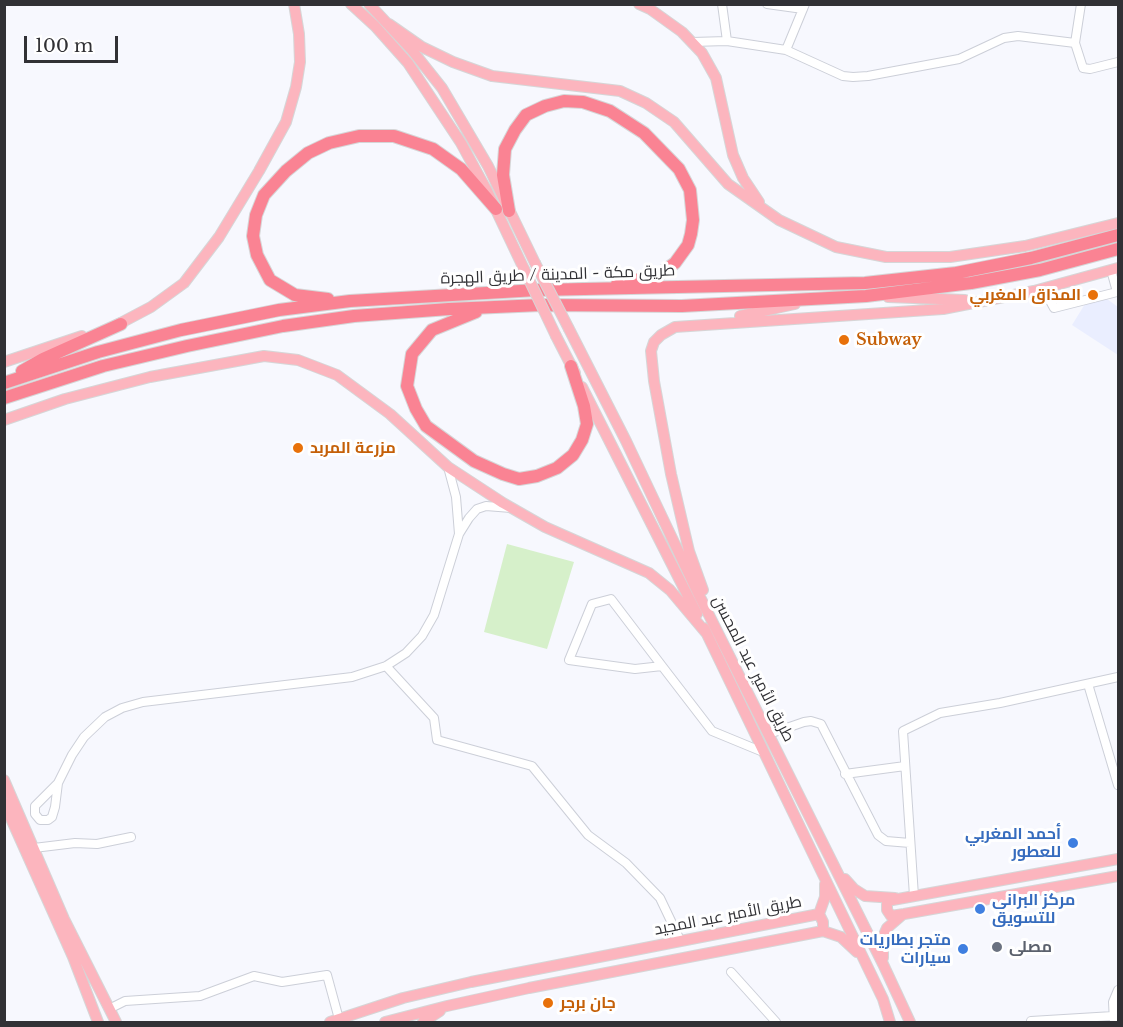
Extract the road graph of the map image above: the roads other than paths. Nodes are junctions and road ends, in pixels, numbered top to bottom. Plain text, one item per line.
1 (294, 4) edge
2 (351, 4) edge
3 (369, 4) edge
4 (639, 4) edge
5 (722, 4) edge
6 (767, 4) edge
7 (1081, 4) edge
8 (804, 7) edge
9 (389, 24) junction
10 (727, 41) junction
11 (692, 42) junction
12 (1076, 43) junction
13 (786, 50) junction
14 (1119, 62) edge
15 (732, 151) junction
16 (713, 165) junction
17 (762, 207) junction
18 (496, 210) junction
19 (509, 211) junction
20 (1119, 223) edge
21 (1119, 235) edge
22 (1119, 249) edge
23 (1115, 269) edge
24 (1043, 288) junction
25 (586, 290) junction
26 (866, 296) junction
27 (814, 299) junction
28 (350, 301) junction
29 (986, 301) junction
30 (493, 307) junction
31 (121, 324) junction
32 (702, 324) junction
33 (4, 362) edge
34 (571, 366) junction
35 (4, 382) edge
36 (4, 398) edge
37 (4, 420) edge
38 (448, 467) junction
39 (511, 508) junction
40 (459, 534) junction
41 (716, 627) junction
42 (707, 634) junction
43 (386, 666) junction
44 (662, 666) junction
45 (1119, 676) edge
46 (1088, 684) junction
47 (769, 734) junction
48 (763, 752) junction
49 (906, 766) junction
50 (845, 774) junction
51 (4, 780) edge
52 (58, 783) dead end
53 (1119, 785) edge
54 (4, 803) edge
55 (131, 837) dead end
56 (910, 843) junction
57 (34, 848) junction
58 (1119, 858) edge
59 (839, 873) junction
60 (1119, 876) edge
61 (825, 880) junction
62 (914, 896) junction
63 (901, 898) junction
64 (819, 914) junction
65 (904, 914) junction
66 (823, 931) junction
67 (680, 940) junction
68 (862, 957) junction
69 (883, 964) junction
70 (731, 972) dead end
71 (1119, 990) edge
72 (447, 1006) junction
73 (109, 1009) junction
74 (1114, 1019) edge
75 (335, 1021) edge
76 (1031, 1021) dead end
77 (1056, 1021) edge
78 (98, 1023) edge
79 (116, 1023) edge
80 (385, 1023) edge
81 (423, 1023) edge
82 (776, 1023) edge
83 (890, 1023) edge
84 (910, 1023) edge

1 - 31 main road
2 - 18 main road, طريق الأمير عبد المحسن
3 - 9 main road
4 - 11 main road
5 - 10 street
6 - 8 street
7 - 12 street
8 - 13 street
9 - 16 main road
9 - 19 main road, طريق الأمير عبد المحسن
10 - 11 street
10 - 13 street
11 - 15 main road
12 - 13 street
12 - 14 street
15 - 16 main road
15 - 17 main road
16 - 17 main road
17 - 20 main road
18 - 28 highway
18 - 34 main road, طريق الأمير عبد المحسن, bridge
19 - 25 highway
19 - 41 main road, طريق الأمير عبد المحسن, bridge
21 - 25 highway, طريق مكة - المدينة / طريق الهجرة
22 - 26 highway
23 - 24 main road
23 - 24 street
24 - 29 main road
25 - 28 highway, طريق مكة - المدينة / طريق الهجرة
26 - 27 highway
26 - 29 main road
27 - 30 highway, طريق مكة - المدينة / طريق الهجرة
27 - 32 main road
28 - 35 highway, طريق مكة - المدينة / طريق الهجرة
29 - 32 main road
30 - 34 highway
30 - 36 highway, طريق مكة - المدينة / طريق الهجرة
31 - 33 main road
31 - 35 highway
32 - 41 main road
34 - 42 main road, طريق الأمير عبد المحسن
37 - 38 main road
38 - 39 main road
38 - 40 street
39 - 40 street
39 - 42 main road
40 - 43 street
41 - 47 main road, طريق الأمير عبد المحسن
42 - 48 main road, طريق الأمير عبد المحسن
43 - 52 street
43 - 67 street
44 - 44 street
44 - 48 street
45 - 46 street
46 - 49 street
46 - 53 street
47 - 50 street
47 - 59 main road, طريق الأمير عبد المحسن
48 - 61 main road, طريق الأمير عبد المحسن
49 - 50 street
49 - 56 street
50 - 56 street
51 - 57 main road
54 - 78 main road
55 - 57 street
56 - 62 street
57 - 73 main road
58 - 62 main road
59 - 63 main road
59 - 69 main road, طريق الأمير عبد المحسن
60 - 65 main road
61 - 64 main road
61 - 68 main road, طريق الأمير عبد المحسن
62 - 63 main road
63 - 65 main road
64 - 66 main road, طريق الأمير عبد المجيد
64 - 67 main road, طريق الأمير عبد المجيد
65 - 69 main road
66 - 68 main road
66 - 72 main road, طريق الأمير عبد المجيد
67 - 75 main road, طريق الأمير عبد المجيد
68 - 83 main road, طريق الأمير عبد المحسن
69 - 84 main road, طريق الأمير عبد المحسن
70 - 82 street
71 - 74 street
72 - 80 main road, طريق الأمير عبد المجيد
72 - 81 main road
73 - 75 street
73 - 79 main road
74 - 77 street
76 - 77 street

